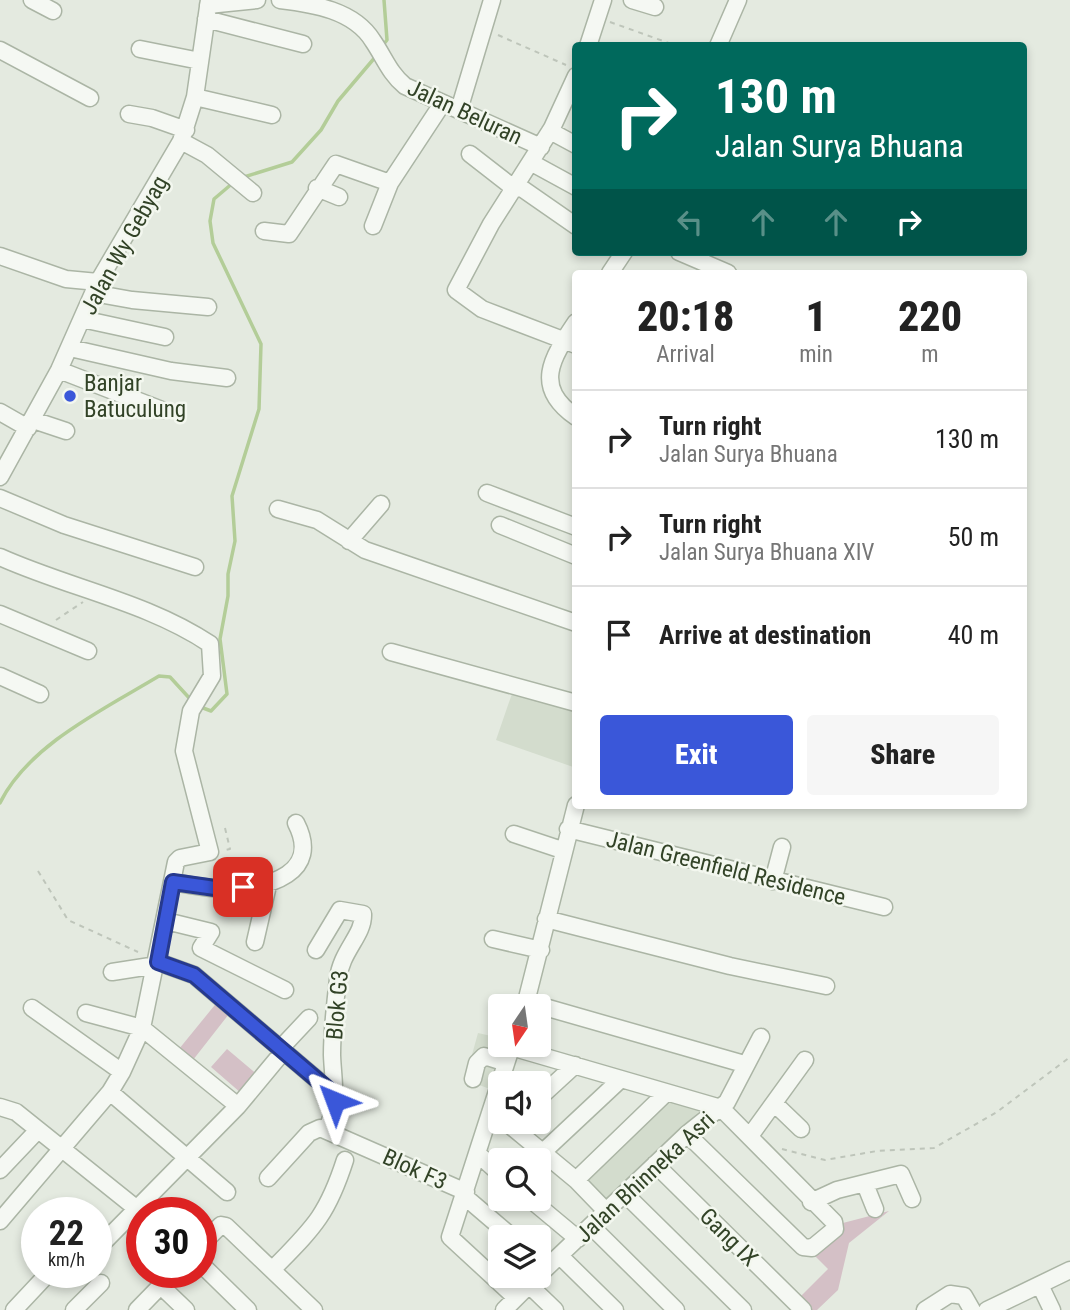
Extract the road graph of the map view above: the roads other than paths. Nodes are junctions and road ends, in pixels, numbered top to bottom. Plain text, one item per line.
1 (32, 0) edge
2 (257, 0) edge
3 (280, 0) edge
4 (492, 0) edge
5 (604, 0) edge
6 (632, 0) edge
7 (738, 0) edge
8 (655, 7) dead end
9 (208, 8) edge
10 (53, 11) dead end
11 (590, 42) edge
12 (720, 42) edge
13 (303, 44) dead end
14 (139, 49) dead end
15 (0, 50) edge
16 (200, 61) junction
17 (572, 77) edge
18 (195, 97) junction
19 (90, 98) dead end
20 (442, 104) junction
21 (459, 110) junction
22 (130, 114) dead end
23 (272, 115) dead end
24 (550, 131) junction
25 (184, 135) junction
26 (572, 143) edge
27 (541, 147) junction
28 (470, 154) dead end
29 (532, 163) junction
30 (390, 183) junction
31 (572, 185) edge
32 (516, 187) junction
33 (317, 188) junction
34 (249, 189) dead end
35 (339, 197) dead end
36 (572, 223) edge
37 (373, 226) dead end
38 (264, 231) dead end
39 (0, 256) edge
40 (688, 256) edge
41 (721, 270) edge
42 (94, 292) junction
43 (208, 307) dead end
44 (82, 319) junction
45 (165, 337) dead end
46 (569, 344) edge
47 (69, 348) junction
48 (59, 370) junction
49 (227, 377) dead end
50 (162, 410) dead end
51 (0, 412) edge
52 (572, 414) edge
53 (31, 424) junction
54 (66, 431) dead end
55 (0, 477) edge
56 (487, 493) dead end
57 (0, 498) edge
58 (381, 504) dead end
59 (278, 509) dead end
60 (500, 525) dead end
61 (572, 525) edge
62 (349, 541) junction
63 (572, 554) edge
64 (0, 557) edge
65 (195, 567) dead end
66 (0, 614) edge
67 (572, 622) edge
68 (88, 651) dead end
69 (391, 652) dead end
70 (0, 676) edge
71 (40, 694) dead end
72 (572, 702) edge
73 (575, 809) edge
74 (296, 823) dead end
75 (568, 829) junction
76 (514, 834) dead end
77 (782, 847) dead end
78 (562, 850) junction
79 (269, 881) junction
80 (773, 881) junction
81 (173, 882) junction
82 (884, 907) dead end
83 (546, 919) junction
84 (166, 921) junction
85 (492, 939) dead end
86 (256, 942) dead end
87 (316, 950) dead end
88 (541, 950) junction
89 (158, 963) junction
90 (112, 972) dead end
91 (827, 986) dead end
92 (285, 990) dead end
93 (529, 994) edge
94 (32, 1008) dead end
95 (551, 1011) edge
96 (86, 1013) dead end
97 (309, 1018) dead end
98 (142, 1028) junction
99 (761, 1037) dead end
100 (281, 1051) junction
101 (488, 1055) edge
102 (535, 1057) edge
103 (805, 1060) dead end
104 (744, 1064) junction
105 (575, 1065) junction
106 (122, 1072) junction
107 (473, 1079) dead end
108 (621, 1079) junction
109 (551, 1087) edge
110 (110, 1092) junction
111 (665, 1094) junction
112 (335, 1095) junction
113 (775, 1104) junction
114 (238, 1106) junction
115 (0, 1107) edge
116 (721, 1108) junction
117 (802, 1129) dead end
118 (38, 1130) junction
119 (326, 1130) junction
120 (493, 1134) edge
121 (522, 1134) edge
122 (687, 1134) junction
123 (750, 1136) junction
124 (61, 1148) junction
125 (538, 1148) edge
126 (547, 1148) edge
127 (478, 1154) junction
128 (189, 1158) junction
129 (551, 1159) edge
130 (345, 1160) dead end
131 (488, 1163) edge
132 (655, 1164) junction
133 (0, 1170) edge
134 (268, 1178) dead end
135 (576, 1180) junction
136 (865, 1184) junction
137 (227, 1192) dead end
138 (465, 1194) junction
139 (625, 1194) junction
140 (152, 1197) edge
141 (912, 1199) dead end
142 (126, 1200) edge
143 (811, 1202) junction
144 (875, 1209) dead end
145 (544, 1211) edge
146 (606, 1211) junction
147 (0, 1221) edge
148 (126, 1223) edge
149 (499, 1225) edge
150 (591, 1226) junction
151 (217, 1230) edge
152 (112, 1235) edge
153 (578, 1239) junction
154 (560, 1256) junction
155 (551, 1263) edge
156 (273, 1269) junction
157 (1070, 1270) edge
158 (217, 1280) edge
159 (1040, 1285) junction
160 (34, 1288) edge
161 (96, 1288) edge
162 (159, 1288) edge
163 (163, 1288) edge
164 (524, 1288) edge
165 (545, 1288) edge
166 (510, 1304) edge
167 (13, 1310) edge
168 (74, 1310) edge
169 (136, 1310) edge
170 (186, 1310) edge
171 (248, 1310) edge
172 (314, 1310) edge
173 (555, 1310) edge
174 (615, 1310) edge
175 (676, 1310) edge
176 (743, 1310) edge
177 (803, 1310) edge
178 (925, 1310) edge
179 (972, 1310) edge
180 (987, 1310) edge
181 (1052, 1310) edge

1 - 10 street
2 - 9 street
3 - 20 street, Jalan Beluran
4 - 21 street
5 - 11 street
6 - 8 street
7 - 12 street
9 - 13 street
9 - 16 street, Jalan Wy Gebyag
14 - 16 street
15 - 19 street
16 - 18 street, Jalan Wy Gebyag
17 - 24 street
18 - 23 street
18 - 25 street, Jalan Wy Gebyag
20 - 21 street, Jalan Beluran
20 - 30 street
21 - 27 street, Jalan Beluran
22 - 25 street
24 - 26 street
24 - 27 street
25 - 34 street
25 - 42 street, Jalan Wy Gebyag
27 - 29 street
28 - 32 street
29 - 31 street
29 - 32 street
30 - 33 street
30 - 37 street
32 - 36 street
32 - 46 street
33 - 35 street
33 - 38 street
39 - 42 street
40 - 41 street
42 - 43 street
42 - 44 street, Jalan Wy Gebyag
44 - 45 street
44 - 47 street, Jalan Wy Gebyag
46 - 52 street
47 - 48 street, Jalan Wy Gebyag
47 - 49 street
48 - 50 street
48 - 53 street, Jalan Wy Gebyag
51 - 53 street
53 - 54 street
53 - 55 street, Jalan Wy Gebyag
56 - 61 street
57 - 65 street
58 - 62 street
59 - 62 street
60 - 63 street
62 - 67 street
64 - 81 street
66 - 68 street
69 - 72 street
70 - 71 street
73 - 75 street
74 - 79 street
75 - 78 street
75 - 80 street, Jalan Greenfield Residence
76 - 78 street
77 - 80 street
78 - 83 street
79 - 81 street
79 - 86 street
80 - 82 street, Jalan Greenfield Residence
81 - 84 street
83 - 88 street
83 - 91 street
84 - 89 street
84 - 92 street
85 - 88 street
87 - 112 street, Blok G3
88 - 93 street
89 - 90 street
89 - 98 street
89 - 100 street
94 - 106 street
95 - 104 street
96 - 98 street
97 - 100 street
98 - 106 street
98 - 114 street
99 - 104 street
100 - 112 street
100 - 114 street
101 - 107 street
102 - 105 street
103 - 113 street
104 - 116 street
105 - 108 street
105 - 109 street
106 - 110 street
108 - 111 street
108 - 126 street
110 - 124 street
110 - 128 street
111 - 116 street
111 - 135 street
112 - 119 street, Blok G3
113 - 117 street
113 - 123 street
114 - 128 street
115 - 118 street
116 - 122 street, Jalan Bhinneka Asri
116 - 123 street
118 - 124 street
118 - 133 street
119 - 134 street
119 - 138 street, Blok F3
120 - 127 street
121 - 125 street
122 - 132 street, Jalan Bhinneka Asri
122 - 143 street
123 - 143 street
124 - 142 street
124 - 147 street
127 - 131 street
127 - 138 street
128 - 137 street
128 - 140 street
129 - 135 street
130 - 156 street
132 - 139 street, Jalan Bhinneka Asri
132 - 177 street, Gang IX
135 - 146 street
136 - 141 street
136 - 143 street
136 - 144 street
138 - 149 street, Blok F3
138 - 166 street
139 - 146 street, Jalan Bhinneka Asri
139 - 176 street
145 - 153 street
146 - 150 street, Jalan Bhinneka Asri
148 - 152 street
150 - 153 street, Jalan Bhinneka Asri
150 - 175 street
151 - 156 street
153 - 154 street, Jalan Bhinneka Asri
154 - 155 street, Jalan Bhinneka Asri
154 - 174 street
156 - 172 street
157 - 159 street
158 - 171 street
159 - 180 street
159 - 181 street
160 - 167 street
161 - 168 street
162 - 169 street
163 - 170 street
164 - 166 street, Jalan Bhinneka Asri
165 - 173 street
178 - 179 street

